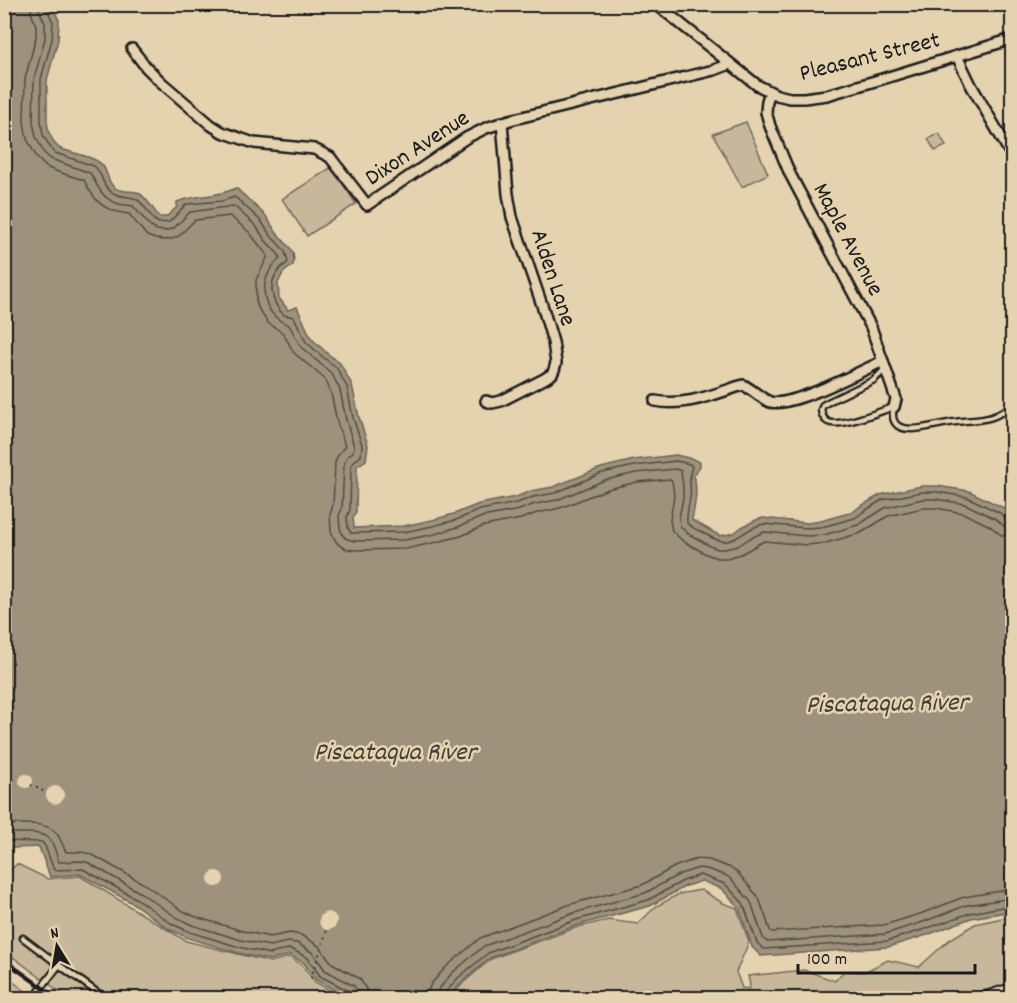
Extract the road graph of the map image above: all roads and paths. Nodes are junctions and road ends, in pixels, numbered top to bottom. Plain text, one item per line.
1 (656, 4) edge
2 (1012, 39) edge
3 (132, 50) dead end
4 (957, 56) junction
5 (730, 64) junction
6 (770, 92) junction
7 (502, 122) junction
8 (1012, 156) edge
9 (884, 365) junction
10 (486, 401) dead end
11 (655, 401) dead end
12 (1012, 405) edge
13 (894, 407) junction
14 (7, 778) dead end
15 (18, 781) dead end
16 (32, 785) dead end
17 (47, 793) dead end
18 (327, 930) dead end
19 (23, 938) dead end
20 (59, 966) junction
21 (311, 978) dead end
22 (1012, 986) edge
23 (36, 999) edge
24 (105, 999) edge
25 (974, 999) edge

1 - 5 street, Pleasant Street
2 - 4 street, Pleasant Street
3 - 7 street, Dixon Avenue
4 - 6 street, Pleasant Street
4 - 8 street
5 - 6 street, Pleasant Street
5 - 7 street, Dixon Avenue
6 - 9 street, Maple Avenue
7 - 10 street, Alden Lane
9 - 11 street
9 - 13 street, Maple Avenue
9 - 13 lane
12 - 13 lane
14 - 15 path
16 - 17 path
18 - 21 path
19 - 20 lane
20 - 23 lane
20 - 24 lane
22 - 25 lane

